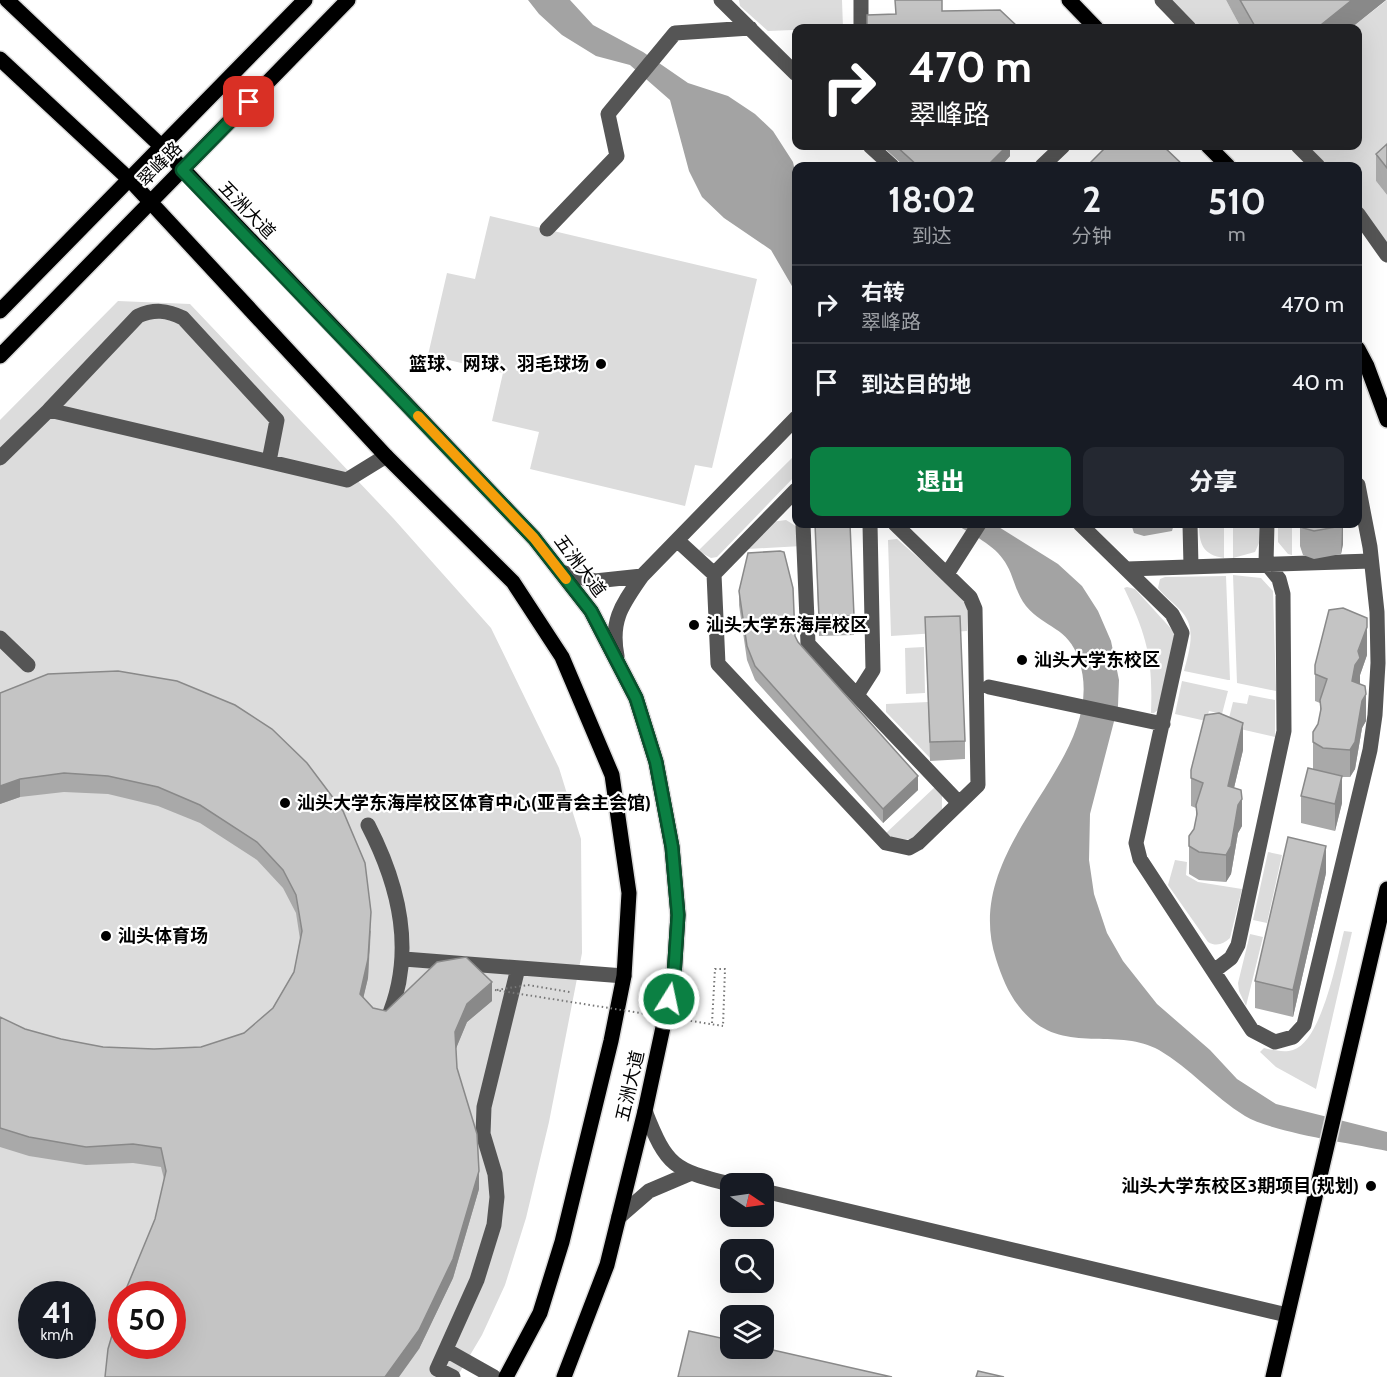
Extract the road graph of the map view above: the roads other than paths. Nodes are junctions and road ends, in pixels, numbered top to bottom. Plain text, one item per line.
1 (7, 0) edge
2 (305, 0) edge
3 (348, 0) edge
4 (861, 0) edge
5 (1068, 0) edge
6 (1162, 0) edge
7 (727, 3) edge
8 (861, 24) edge
9 (1092, 24) edge
10 (1182, 24) edge
11 (750, 28) junction
12 (0, 58) edge
13 (792, 70) edge
14 (161, 146) junction
15 (874, 150) edge
16 (1059, 150) edge
17 (1212, 150) edge
18 (1303, 150) edge
19 (888, 162) edge
20 (1046, 162) edge
21 (1224, 162) edge
22 (1314, 162) edge
23 (182, 170) junction
24 (129, 179) junction
25 (151, 202) junction
26 (1362, 220) edge
27 (547, 229) dead end
28 (1387, 255) edge
29 (0, 311) edge
30 (0, 356) edge
31 (1362, 357) edge
32 (49, 410) junction
33 (1387, 420) edge
34 (792, 426) edge
35 (386, 456) junction
36 (0, 458) edge
37 (268, 461) junction
38 (792, 494) edge
39 (784, 503) junction
40 (1362, 508) edge
41 (792, 511) edge
42 (803, 528) edge
43 (870, 528) edge
44 (899, 528) edge
45 (976, 528) edge
46 (1085, 528) edge
47 (1190, 528) edge
48 (1267, 528) edge
49 (677, 540) junction
50 (1371, 561) junction
51 (1266, 563) junction
52 (1191, 566) junction
53 (1127, 569) junction
54 (561, 572) junction
55 (714, 574) junction
56 (947, 574) junction
57 (642, 576) junction
58 (0, 638) edge
59 (28, 665) dead end
60 (619, 665) junction
61 (989, 687) dead end
62 (857, 695) junction
63 (1163, 724) junction
64 (959, 803) junction
65 (368, 825) dead end
66 (1387, 889) edge
67 (404, 959) junction
68 (518, 968) junction
69 (1214, 971) junction
70 (624, 976) junction
71 (387, 1020) edge
72 (645, 1111) junction
73 (689, 1174) junction
74 (720, 1182) edge
75 (774, 1193) edge
76 (619, 1217) junction
77 (1287, 1315) junction
78 (446, 1350) junction
79 (453, 1377) edge
80 (494, 1377) edge
81 (506, 1377) edge
82 (564, 1377) edge
83 (1273, 1377) edge

1 - 14 main road, 五洲大道
2 - 14 main road, 翠峰路
3 - 23 main road, 翠峰路
4 - 8 street
5 - 9 main road
6 - 10 street
7 - 11 street
11 - 13 street
11 - 27 street
12 - 24 main road, 五洲大道
14 - 23 main road, 五洲大道
14 - 24 main road, 翠峰路
15 - 19 street
16 - 20 street
17 - 21 main road
18 - 22 street
23 - 25 main road, 翠峰路
23 - 54 main road, 五洲大道
24 - 25 main road, 五洲大道
24 - 29 main road, 翠峰路
25 - 30 main road, 翠峰路
25 - 35 main road, 五洲大道
26 - 28 street
31 - 33 main road
32 - 36 street
32 - 37 street
32 - 37 street
34 - 49 street
35 - 37 street
35 - 70 main road, 五洲大道
38 - 39 street
39 - 41 street
39 - 55 street
40 - 50 street
42 - 62 street
43 - 62 street
44 - 56 street
45 - 56 street
46 - 53 street
47 - 52 street
48 - 51 street
49 - 55 street
49 - 57 street
50 - 51 street
50 - 69 street
51 - 52 street
51 - 69 street
52 - 53 street
53 - 63 street
54 - 57 street
54 - 60 main road, 五洲大道
55 - 64 street
56 - 64 street
57 - 60 street
58 - 59 street
60 - 72 main road, 五洲大道
61 - 63 street
62 - 64 street
63 - 69 street
65 - 67 street
66 - 77 main road
67 - 68 street
67 - 71 street
68 - 70 street
68 - 78 street
70 - 81 main road, 五洲大道
72 - 73 street
72 - 76 main road, 五洲大道
73 - 74 street
73 - 76 street
75 - 77 street
76 - 82 main road, 五洲大道
77 - 83 main road
78 - 79 street
78 - 80 street

